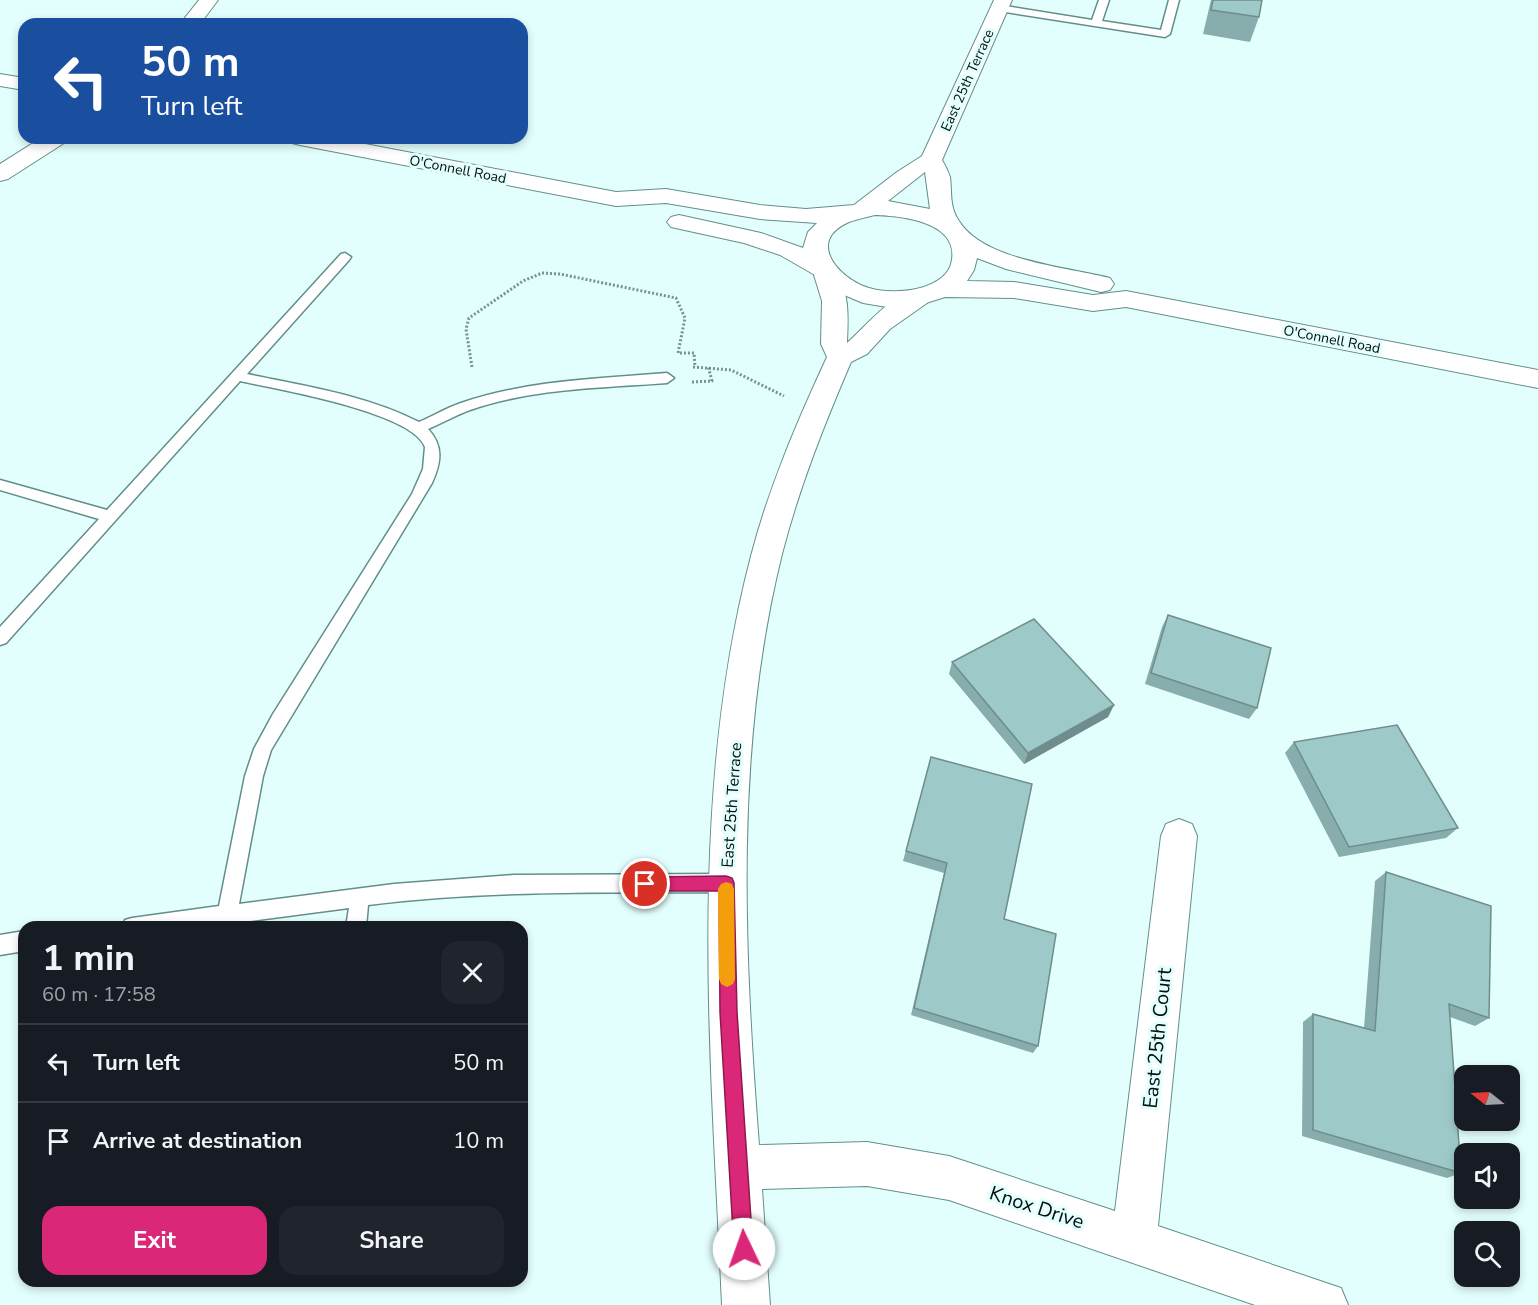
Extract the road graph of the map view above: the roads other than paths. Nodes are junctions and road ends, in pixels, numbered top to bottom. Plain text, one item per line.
1 (209, 0) edge
2 (1104, 0) edge
3 (1174, 0) edge
4 (1001, 4) edge
5 (195, 18) edge
6 (1096, 23) junction
7 (0, 80) edge
8 (18, 83) edge
9 (47, 144) edge
10 (331, 144) edge
11 (931, 160) junction
12 (0, 174) edge
13 (616, 199) junction
14 (858, 211) junction
15 (955, 234) junction
16 (345, 257) dead end
17 (823, 272) junction
18 (929, 293) junction
19 (1126, 299) junction
20 (840, 357) junction
21 (238, 376) junction
22 (667, 378) dead end
23 (1538, 379) edge
24 (421, 427) junction
25 (0, 485) edge
26 (110, 517) junction
27 (0, 638) edge
28 (1179, 836) dead end
29 (726, 883) junction
30 (360, 897) junction
31 (227, 915) junction
32 (180, 921) edge
33 (357, 921) edge
34 (18, 942) edge
35 (0, 945) edge
36 (739, 1168) junction
37 (1134, 1240) junction
38 (746, 1305) edge
39 (1324, 1305) edge

1 - 5 street
2 - 6 lane
3 - 6 lane
4 - 6 lane
4 - 11 street, East 25th Terrace
7 - 8 street
9 - 12 street
10 - 13 street, O'Connell Road
11 - 14 street
11 - 15 street
13 - 14 street, O'Connell Road
13 - 17 street, O'Connell Road
14 - 15 street
14 - 17 street
15 - 18 street
15 - 19 street, O'Connell Road
16 - 21 lane
17 - 18 street
17 - 20 street
18 - 19 street, O'Connell Road
18 - 20 street
19 - 23 street, O'Connell Road
20 - 29 street, East 25th Terrace
21 - 24 lane
21 - 26 lane
22 - 24 lane
24 - 31 lane
25 - 26 lane
26 - 27 lane
28 - 37 street, East 25th Court
29 - 30 lane
29 - 36 street, East 25th Terrace
30 - 31 lane
30 - 33 lane
31 - 32 lane
34 - 35 lane
36 - 37 street, Knox Drive
36 - 38 street, East 25th Terrace
37 - 39 street, Knox Drive

